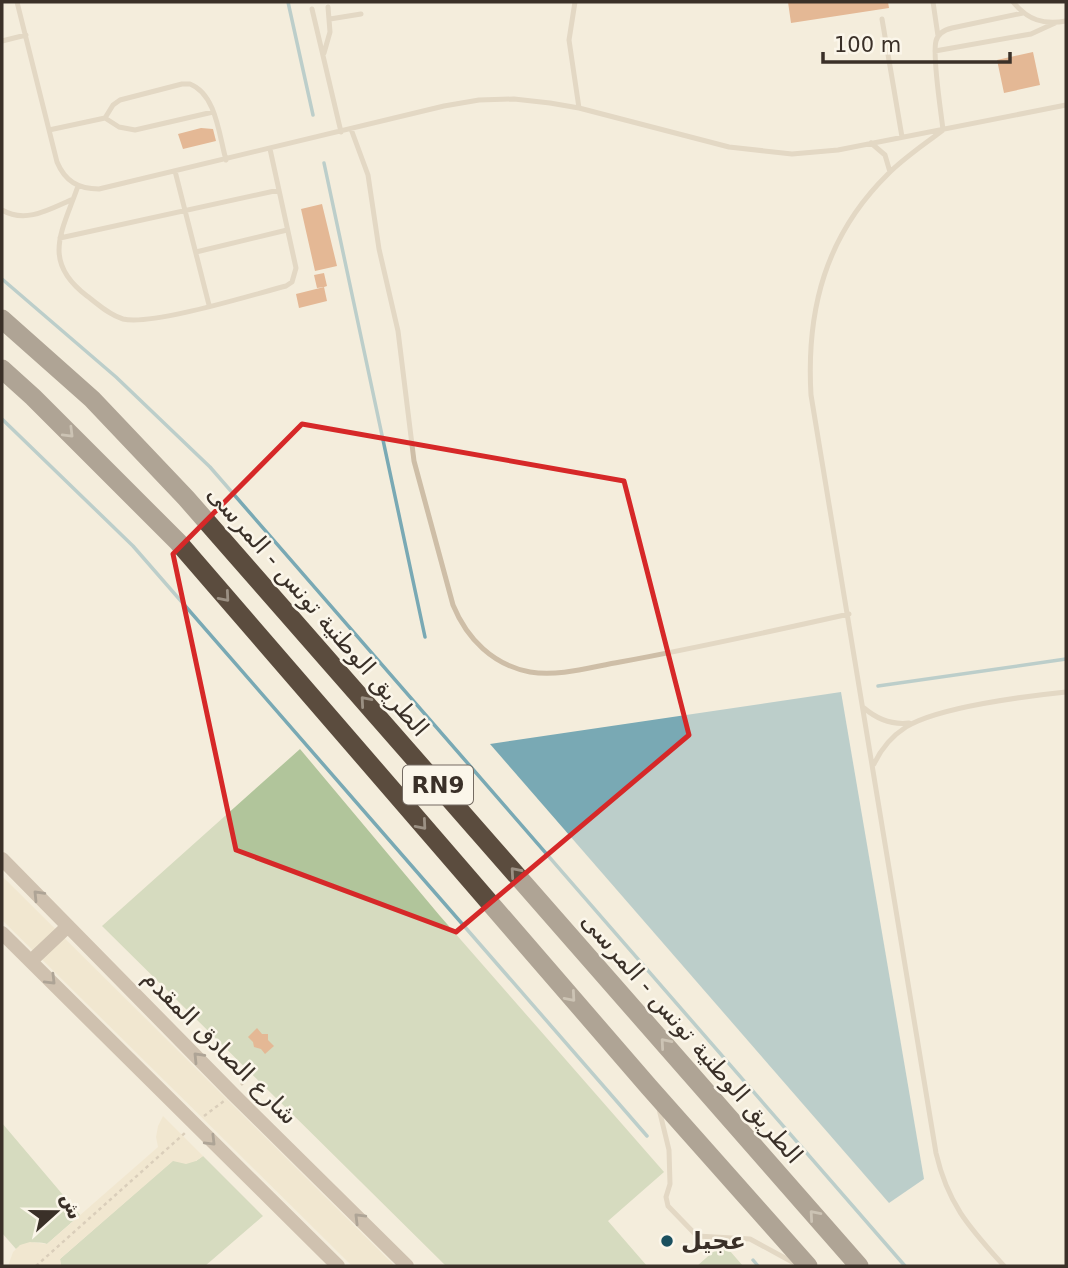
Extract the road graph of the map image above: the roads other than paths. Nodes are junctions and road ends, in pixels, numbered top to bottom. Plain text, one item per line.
1 (18, 2) edge
2 (575, 2) edge
3 (933, 2) edge
4 (1013, 2) edge
5 (328, 7) dead end
6 (312, 9) dead end
7 (1023, 13) junction
8 (361, 14) dead end
9 (330, 19) junction
10 (882, 19) dead end
11 (1066, 21) edge
12 (1055, 23) junction
13 (26, 35) junction
14 (938, 36) junction
15 (2, 41) edge
16 (935, 51) junction
17 (323, 56) junction
18 (1066, 105) edge
19 (579, 108) junction
20 (212, 113) junction
21 (105, 118) junction
22 (351, 129) junction
23 (49, 130) junction
24 (943, 130) junction
25 (341, 132) junction
26 (902, 137) junction
27 (871, 144) junction
28 (270, 149) junction
29 (226, 160) junction
30 (175, 171) junction
31 (890, 172) junction
32 (78, 186) junction
33 (279, 190) junction
34 (73, 199) junction
35 (2, 210) edge
36 (185, 211) junction
37 (287, 230) junction
38 (60, 238) junction
39 (195, 252) junction
40 (209, 305) junction
41 (2, 319) edge
42 (2, 369) edge
43 (2, 388) edge
44 (33, 397) junction
45 (849, 614) junction
46 (1066, 692) edge
47 (864, 708) junction
48 (916, 722) junction
49 (874, 766) junction
50 (2, 859) edge
51 (68, 926) junction
52 (2, 933) edge
53 (32, 961) junction
54 (649, 1087) junction
55 (338, 1266) edge
56 (407, 1266) edge
57 (800, 1266) edge
58 (808, 1266) edge
59 (859, 1266) edge
60 (1004, 1266) edge

1 - 13 lane
2 - 19 lane
3 - 14 lane
4 - 7 lane
5 - 9 lane
6 - 17 lane
7 - 12 lane
7 - 14 lane
8 - 9 lane
9 - 17 lane
10 - 26 lane
11 - 12 lane
12 - 16 lane
13 - 15 lane
13 - 23 lane
14 - 16 lane
16 - 24 lane
17 - 25 lane
18 - 24 lane
19 - 22 lane
19 - 27 lane
20 - 21 lane
20 - 21 lane
20 - 29 lane
21 - 23 lane
22 - 25 lane
22 - 45 lane
23 - 32 lane
24 - 26 lane
24 - 31 lane
25 - 28 lane
26 - 27 lane
27 - 31 lane
28 - 29 lane
28 - 33 lane
29 - 30 lane
30 - 32 lane
30 - 36 lane
31 - 45 lane
32 - 34 lane
33 - 36 lane
33 - 37 lane
34 - 35 lane
34 - 38 lane
36 - 38 lane
36 - 39 lane
37 - 39 lane
37 - 40 lane
38 - 40 lane
39 - 40 lane
59 -> 41 highway, الطريق الوطنية تونس - المرسى / RN9
42 - 44 highway, RN9
43 - 44 highway
44 -> 54 highway, RN9
45 - 47 lane
46 - 48 lane
47 - 48 lane
47 - 49 lane
48 - 49 lane
49 - 60 lane
51 -> 50 main road, شارع الصادق المقدم
51 - 53 main road
56 -> 51 main road, شارع الصادق المقدم
52 - 53 main road
53 -> 55 main road
54 - 57 lane
54 - 58 highway, RN9

